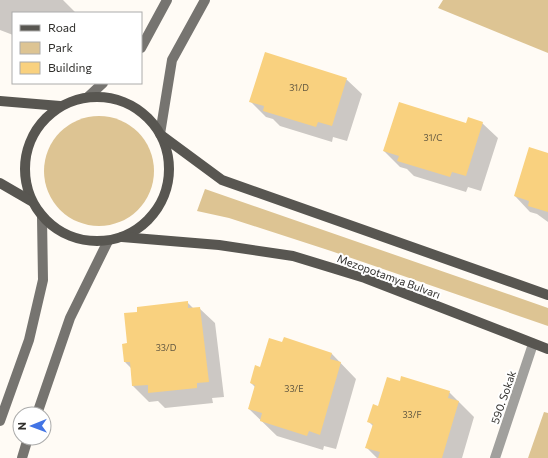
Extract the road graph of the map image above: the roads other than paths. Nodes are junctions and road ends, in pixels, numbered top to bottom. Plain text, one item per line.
1 (167, 0) edge
2 (205, 0) edge
3 (142, 46) edge
4 (102, 84) edge
5 (88, 96) junction
6 (0, 101) edge
7 (60, 106) junction
8 (160, 134) junction
9 (0, 183) edge
10 (31, 200) junction
11 (42, 217) junction
12 (122, 237) junction
13 (108, 241) junction
14 (548, 295) edge
15 (533, 344) junction
16 (548, 349) edge
17 (40, 406) edge
18 (0, 421) edge
19 (26, 446) edge
20 (22, 458) edge
21 (495, 458) edge

1 - 3 main road
2 - 8 main road
4 - 5 main road
5 - 7 main road
5 - 8 main road
6 - 7 main road
7 - 10 main road
8 - 12 main road
8 - 14 main road
9 - 10 main road
10 - 11 main road
11 - 13 main road
11 - 18 main road
12 - 13 main road
12 - 15 main road, Mezopotamya Bulvarı
13 - 17 main road
15 - 16 main road, Mezopotamya Bulvarı
15 - 21 street, 590. Sokak
19 - 20 main road

